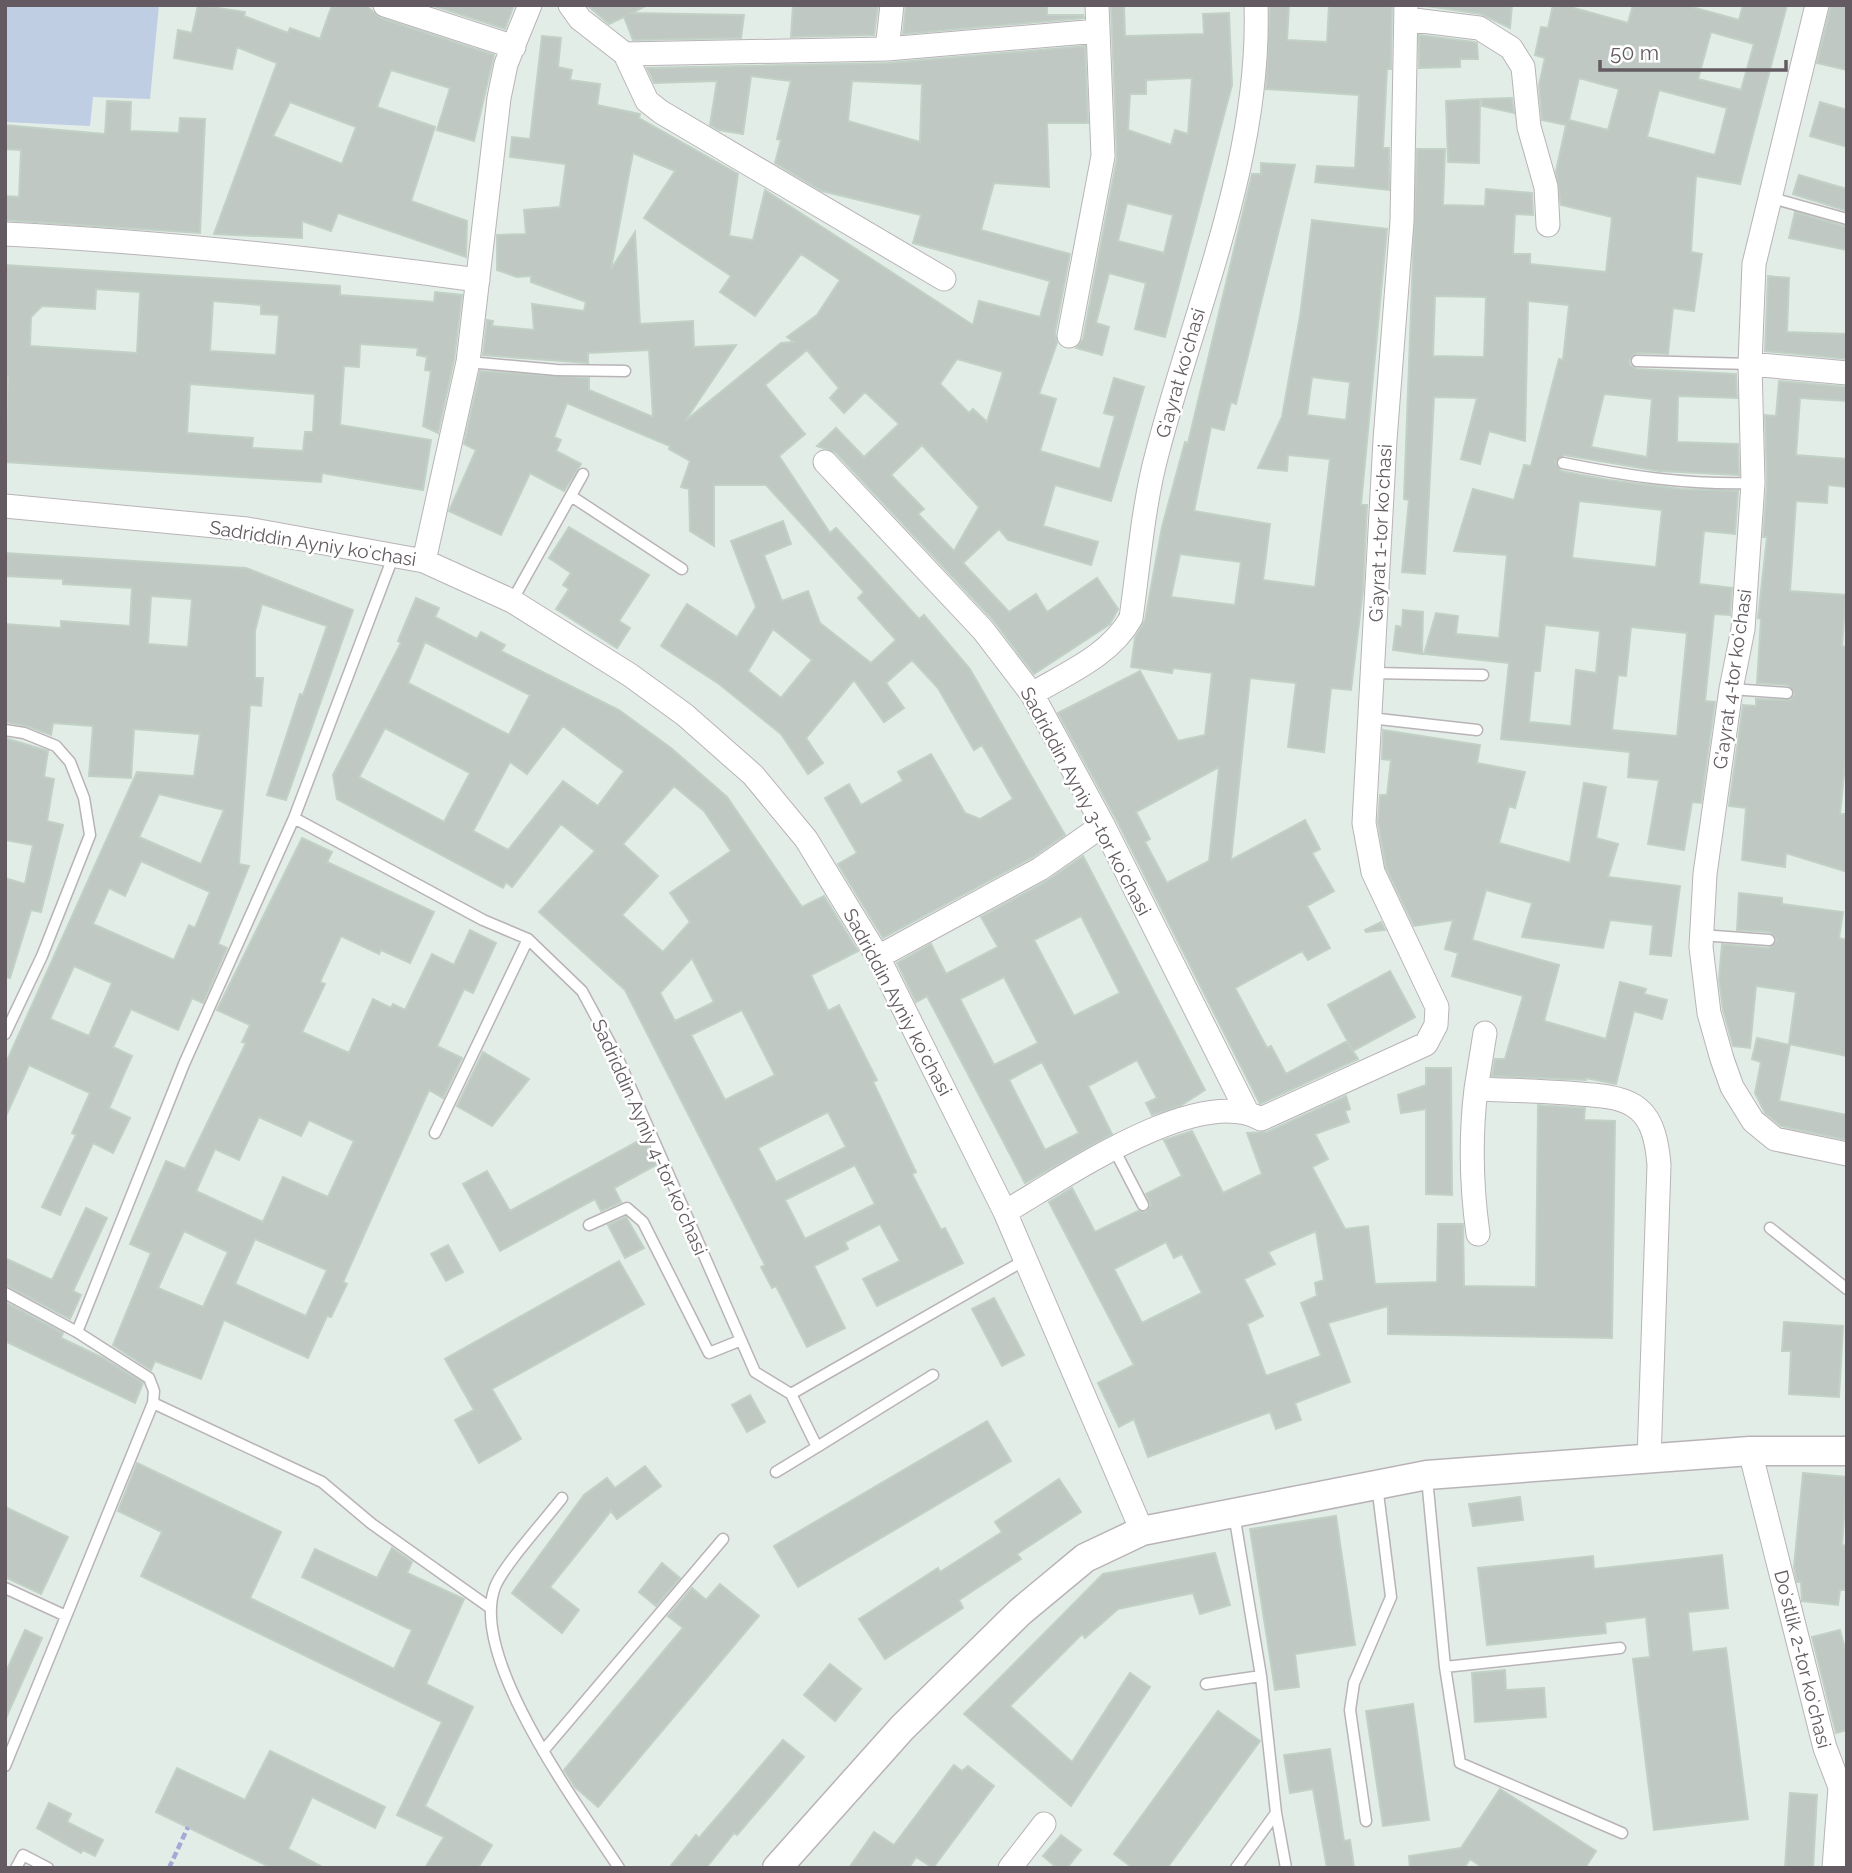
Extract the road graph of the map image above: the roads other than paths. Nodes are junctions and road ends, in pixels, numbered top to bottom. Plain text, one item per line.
1 (385, 5) edge
2 (530, 5) edge
3 (570, 5) edge
4 (892, 5) edge
5 (1097, 5) edge
6 (1256, 5) edge
7 (1817, 5) edge
8 (1406, 12) edge
9 (1098, 31) junction
10 (514, 47) junction
11 (887, 49) junction
12 (625, 54) junction
13 (1772, 198) junction
14 (1847, 219) edge
15 (1548, 225) dead end
16 (5, 234) edge
17 (944, 279) dead end
18 (478, 280) junction
19 (1069, 336) dead end
20 (1637, 361) dead end
21 (468, 362) junction
22 (1750, 364) junction
23 (625, 370) dead end
24 (1847, 373) edge
25 (825, 462) dead end
26 (1563, 463) dead end
27 (583, 474) dead end
28 (1753, 483) junction
29 (571, 496) junction
30 (5, 506) edge
31 (393, 557) junction
32 (424, 561) junction
33 (682, 569) dead end
34 (512, 601) junction
35 (1372, 673) junction
36 (1483, 675) dead end
37 (1731, 689) junction
38 (1787, 693) dead end
39 (1032, 694) junction
40 (1370, 718) junction
41 (5, 730) edge
42 (1477, 730) dead end
43 (294, 818) junction
44 (1103, 825) junction
45 (1701, 935) junction
46 (528, 939) junction
47 (1769, 940) dead end
48 (878, 957) junction
49 (1485, 1032) dead end
50 (5, 1034) edge
51 (1476, 1089) junction
52 (1245, 1110) junction
53 (436, 1133) dead end
54 (1114, 1149) junction
55 (1847, 1154) edge
56 (1143, 1205) dead end
57 (1005, 1212) junction
58 (589, 1225) dead end
59 (1770, 1228) dead end
60 (1478, 1234) dead end
61 (1026, 1260) junction
62 (1847, 1289) edge
63 (5, 1293) edge
64 (77, 1332) junction
65 (739, 1340) junction
66 (933, 1375) dead end
67 (791, 1394) junction
68 (153, 1403) junction
69 (817, 1447) junction
70 (1750, 1451) junction
71 (1847, 1451) edge
72 (1648, 1460) junction
73 (776, 1472) dead end
74 (1427, 1475) junction
75 (1377, 1485) junction
76 (562, 1498) dead end
77 (1234, 1511) junction
78 (1142, 1531) junction
79 (723, 1539) dead end
80 (5, 1588) edge
81 (489, 1607) junction
82 (66, 1616) junction
83 (1620, 1648) dead end
84 (1445, 1667) junction
85 (1261, 1676) junction
86 (1206, 1684) dead end
87 (9, 1748) edge
88 (543, 1751) junction
89 (5, 1766) edge
90 (1276, 1813) junction
91 (1366, 1821) dead end
92 (1044, 1824) dead end
93 (1622, 1833) dead end
94 (16, 1868) edge
95 (48, 1868) edge
96 (619, 1868) edge
97 (777, 1868) edge
98 (1010, 1868) edge
99 (1236, 1868) edge
100 (1286, 1868) edge
101 (1834, 1868) edge

1 - 10 street
2 - 10 street
3 - 12 street
4 - 11 street
5 - 9 street
6 - 39 street, Gʻayrat koʻchasi
7 - 13 street, G'ayrat 4-tor koʻchasi
8 - 15 street
8 - 35 street, Gʻayrat 1-tor koʻchasi
9 - 11 street
9 - 19 street
10 - 18 street
11 - 12 street
12 - 17 street
13 - 14 lane
13 - 22 street, G'ayrat 4-tor koʻchasi
16 - 18 street
18 - 21 street
20 - 22 lane
21 - 23 lane
21 - 32 street
22 - 24 street
22 - 28 street, G'ayrat 4-tor koʻchasi
25 - 39 street, Sadriddin Ayniy 3-tor koʻchasi
26 - 28 lane
27 - 29 lane
28 - 37 street, G'ayrat 4-tor koʻchasi
29 - 33 lane
29 - 34 lane
30 - 31 street, Sadriddin Ayniy koʻchasi
31 - 32 street, Sadriddin Ayniy koʻchasi
31 - 43 lane
32 - 34 street, Sadriddin Ayniy koʻchasi
34 - 48 street, Sadriddin Ayniy koʻchasi
35 - 36 lane
35 - 40 street, Gʻayrat 1-tor koʻchasi
37 - 38 lane
37 - 45 street, G'ayrat 4-tor koʻchasi
39 - 44 street, Sadriddin Ayniy 3-tor koʻchasi
40 - 42 lane
40 - 52 street, Gʻayrat 1-tor koʻchasi
41 - 50 lane
43 - 46 lane, Sadriddin Ayniy 4-tor koʻchasi
43 - 64 lane
44 - 48 street
44 - 52 street, Sadriddin Ayniy 3-tor koʻchasi
45 - 47 lane
45 - 55 street, G'ayrat 4-tor koʻchasi
46 - 53 lane
46 - 65 lane, Sadriddin Ayniy 4-tor koʻchasi
48 - 57 street, Sadriddin Ayniy koʻchasi
49 - 51 street
51 - 60 street
51 - 72 street
52 - 54 street
54 - 56 lane
54 - 57 street
57 - 61 street, Sadriddin Ayniy koʻchasi
58 - 65 lane
59 - 62 lane
61 - 67 lane
61 - 78 street, Sadriddin Ayniy koʻchasi
63 - 64 lane
64 - 68 lane
65 - 67 lane, Sadriddin Ayniy 4-tor koʻchasi
66 - 69 lane
67 - 69 lane
68 - 81 lane
68 - 82 lane
69 - 73 lane
70 - 71 street
70 - 72 street
70 - 101 street, Doʻstlik 2-tor koʻchasi
72 - 74 street
74 - 75 street
74 - 84 lane
75 - 77 street
75 - 91 lane
76 - 81 lane
77 - 78 street
77 - 85 lane
78 - 97 street
79 - 88 lane
80 - 82 lane
81 - 88 lane
82 - 87 lane
83 - 84 lane
84 - 93 lane
85 - 86 lane
85 - 90 lane
87 - 89 lane
88 - 96 lane
90 - 99 lane
90 - 100 lane
92 - 98 street
94 - 95 lane

